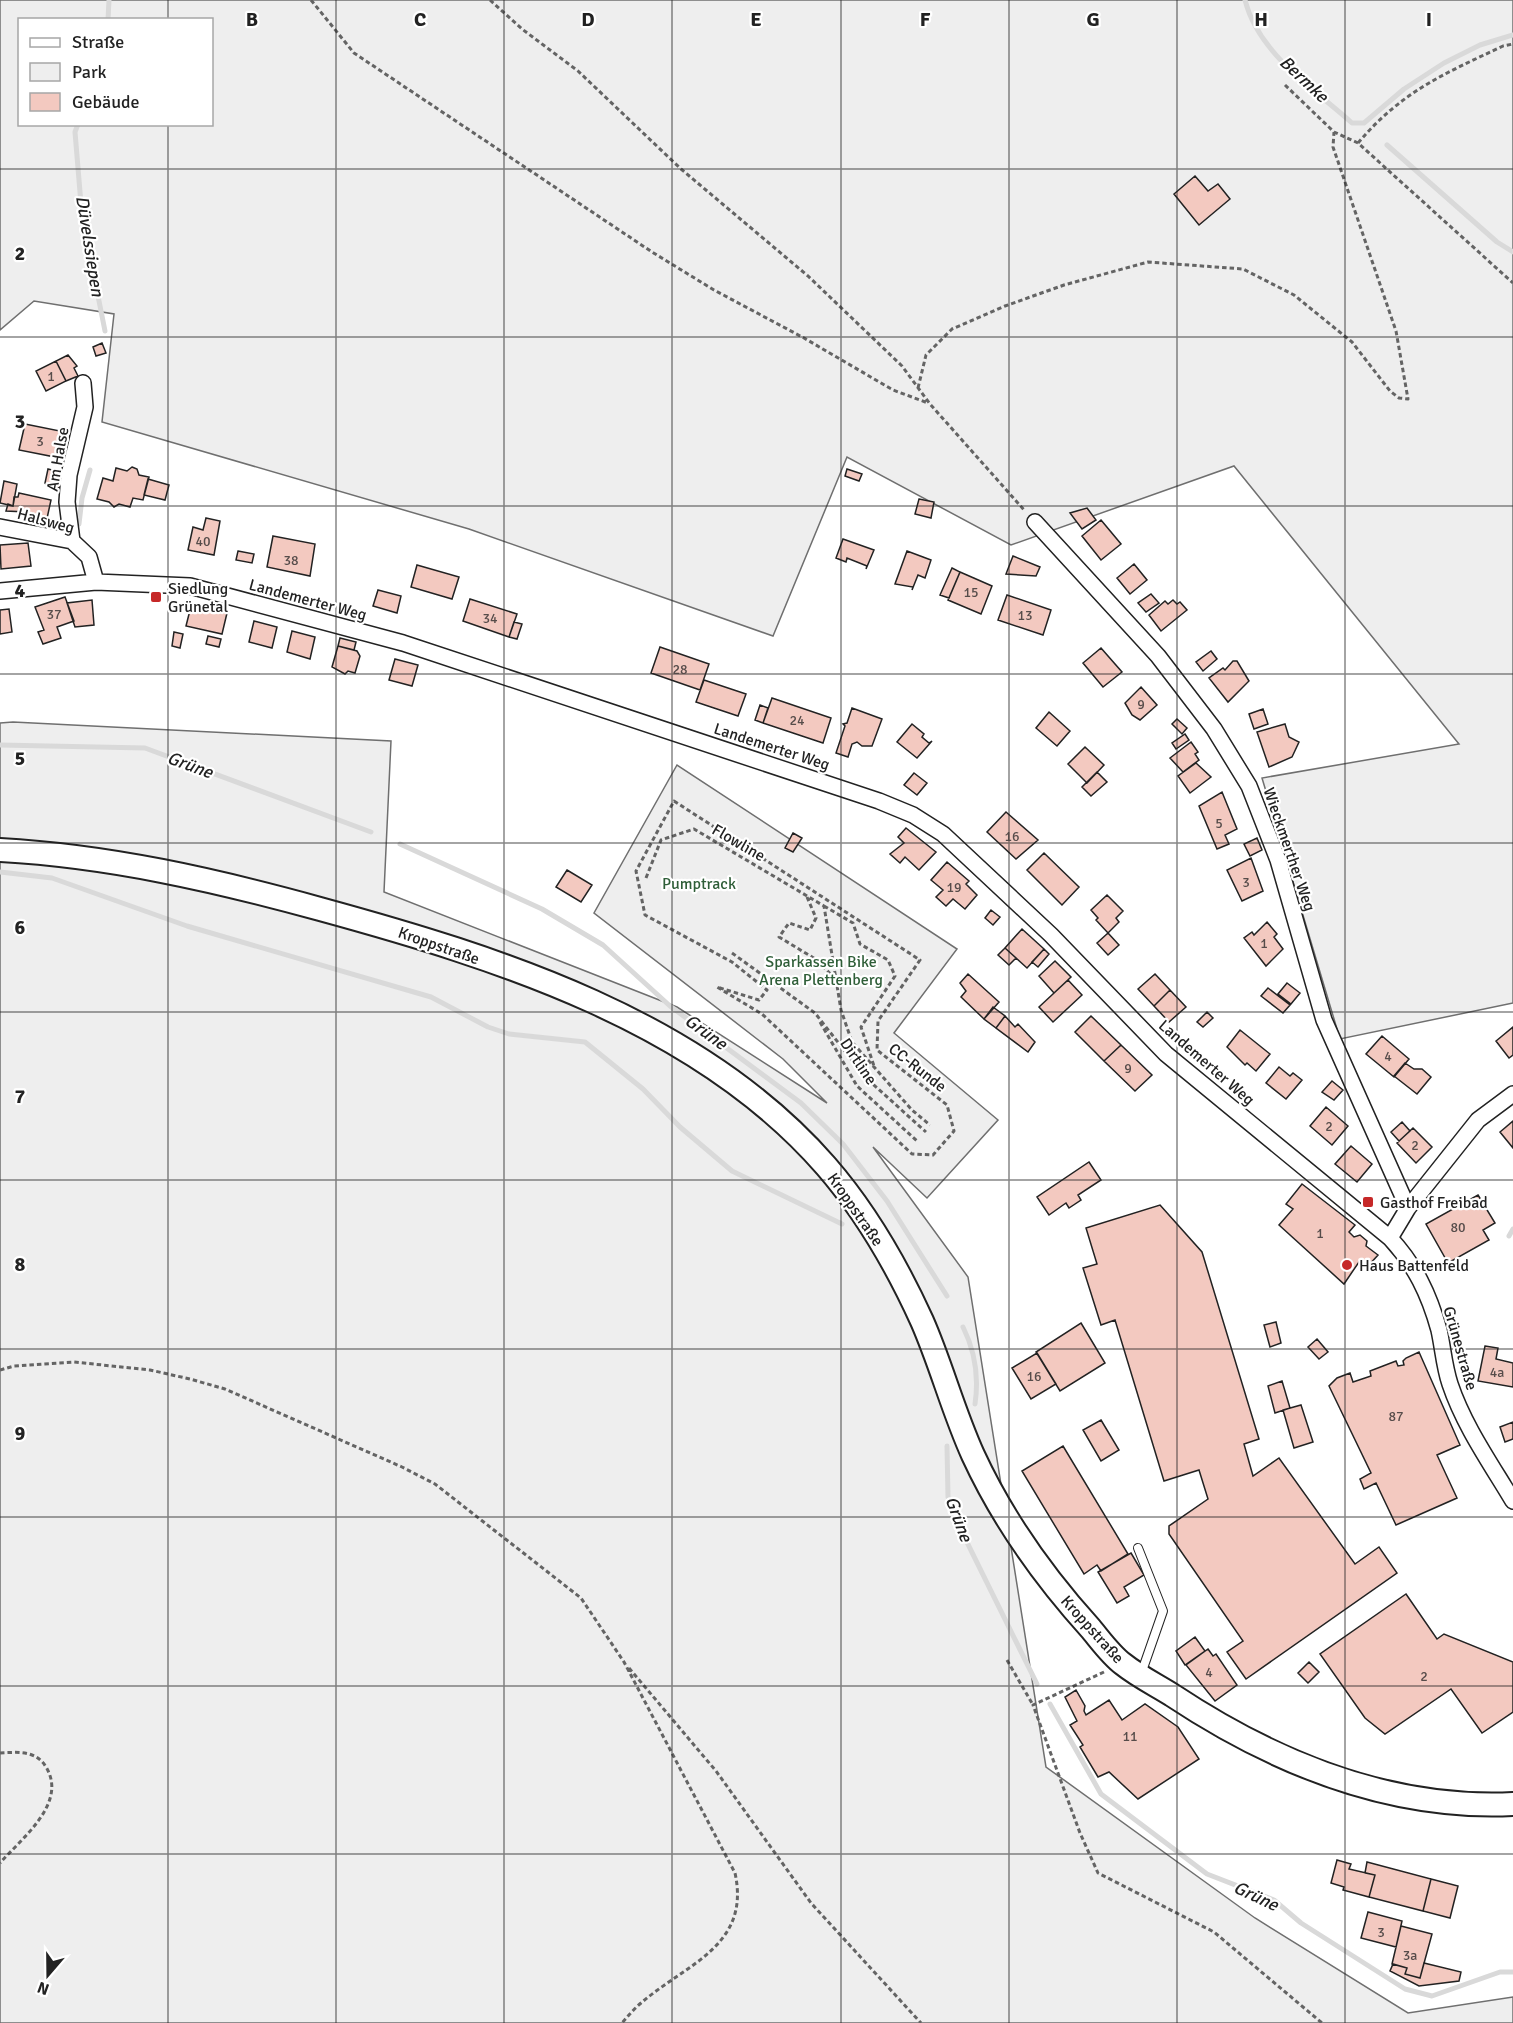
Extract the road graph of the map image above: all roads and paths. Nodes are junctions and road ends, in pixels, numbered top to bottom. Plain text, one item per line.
1 (311, 0) edge
2 (490, 0) edge
3 (1513, 44) edge
4 (1285, 85) dead end
5 (1334, 132) junction
6 (1358, 143) junction
7 (1513, 283) edge
8 (83, 383) dead end
9 (918, 388) junction
10 (930, 404) junction
11 (1035, 522) joint
12 (0, 527) edge
13 (72, 541) junction
14 (96, 582) junction
15 (0, 591) edge
16 (0, 850) edge
17 (636, 871) joint
18 (646, 878) dead end
19 (806, 896) junction
20 (824, 906) junction
21 (732, 953) dead end
22 (836, 981) junction
23 (815, 1012) junction
24 (875, 1068) junction
25 (1513, 1094) edge
26 (930, 1125) dead end
27 (926, 1132) dead end
28 (917, 1141) dead end
29 (1408, 1208) junction
30 (1390, 1238) junction
31 (0, 1370) edge
32 (1513, 1501) edge
33 (1138, 1548) dead end
34 (1007, 1660) dead end
35 (624, 1662) junction
36 (1121, 1663) junction
37 (1141, 1676) junction
38 (1033, 1706) junction
39 (0, 1753) edge
40 (1513, 1804) edge
41 (0, 1863) edge
42 (622, 2023) edge
43 (921, 2023) edge
44 (1322, 2023) edge

1 - 10 path
2 - 9 path
3 - 6 path
4 - 5 path
5 - 6 path
5 - 9 path
6 - 7 path
8 - 13 street, Am Halse
9 - 10 path
10 - 11 path
11 - 29 street, Wieckmerther Weg
12 - 13 street, Halsweg
13 - 14 street, Halsweg
14 - 15 street, Landemerter Weg
14 - 30 street, Landemerter Weg
16 - 36 street, Kroppstraße
17 - 17 path, CC-Runde
18 - 19 path, Flowline
19 - 20 path, Flowline
19 - 22 path
20 - 22 path, Flowline
20 - 24 path, Flowline
21 - 23 path, Dirtline
22 - 24 path, Flowline
23 - 27 path, Dirtline
23 - 28 path, Dirtline
24 - 26 path, Flowline
25 - 29 street
29 - 30 street
30 - 32 street, Grünestraße
31 - 35 path
33 - 37 lane
34 - 38 path
35 - 42 path
35 - 43 path
36 - 37 street, Kroppstraße
36 - 38 path
37 - 40 street, Kroppstraße
38 - 44 path
39 - 41 path

